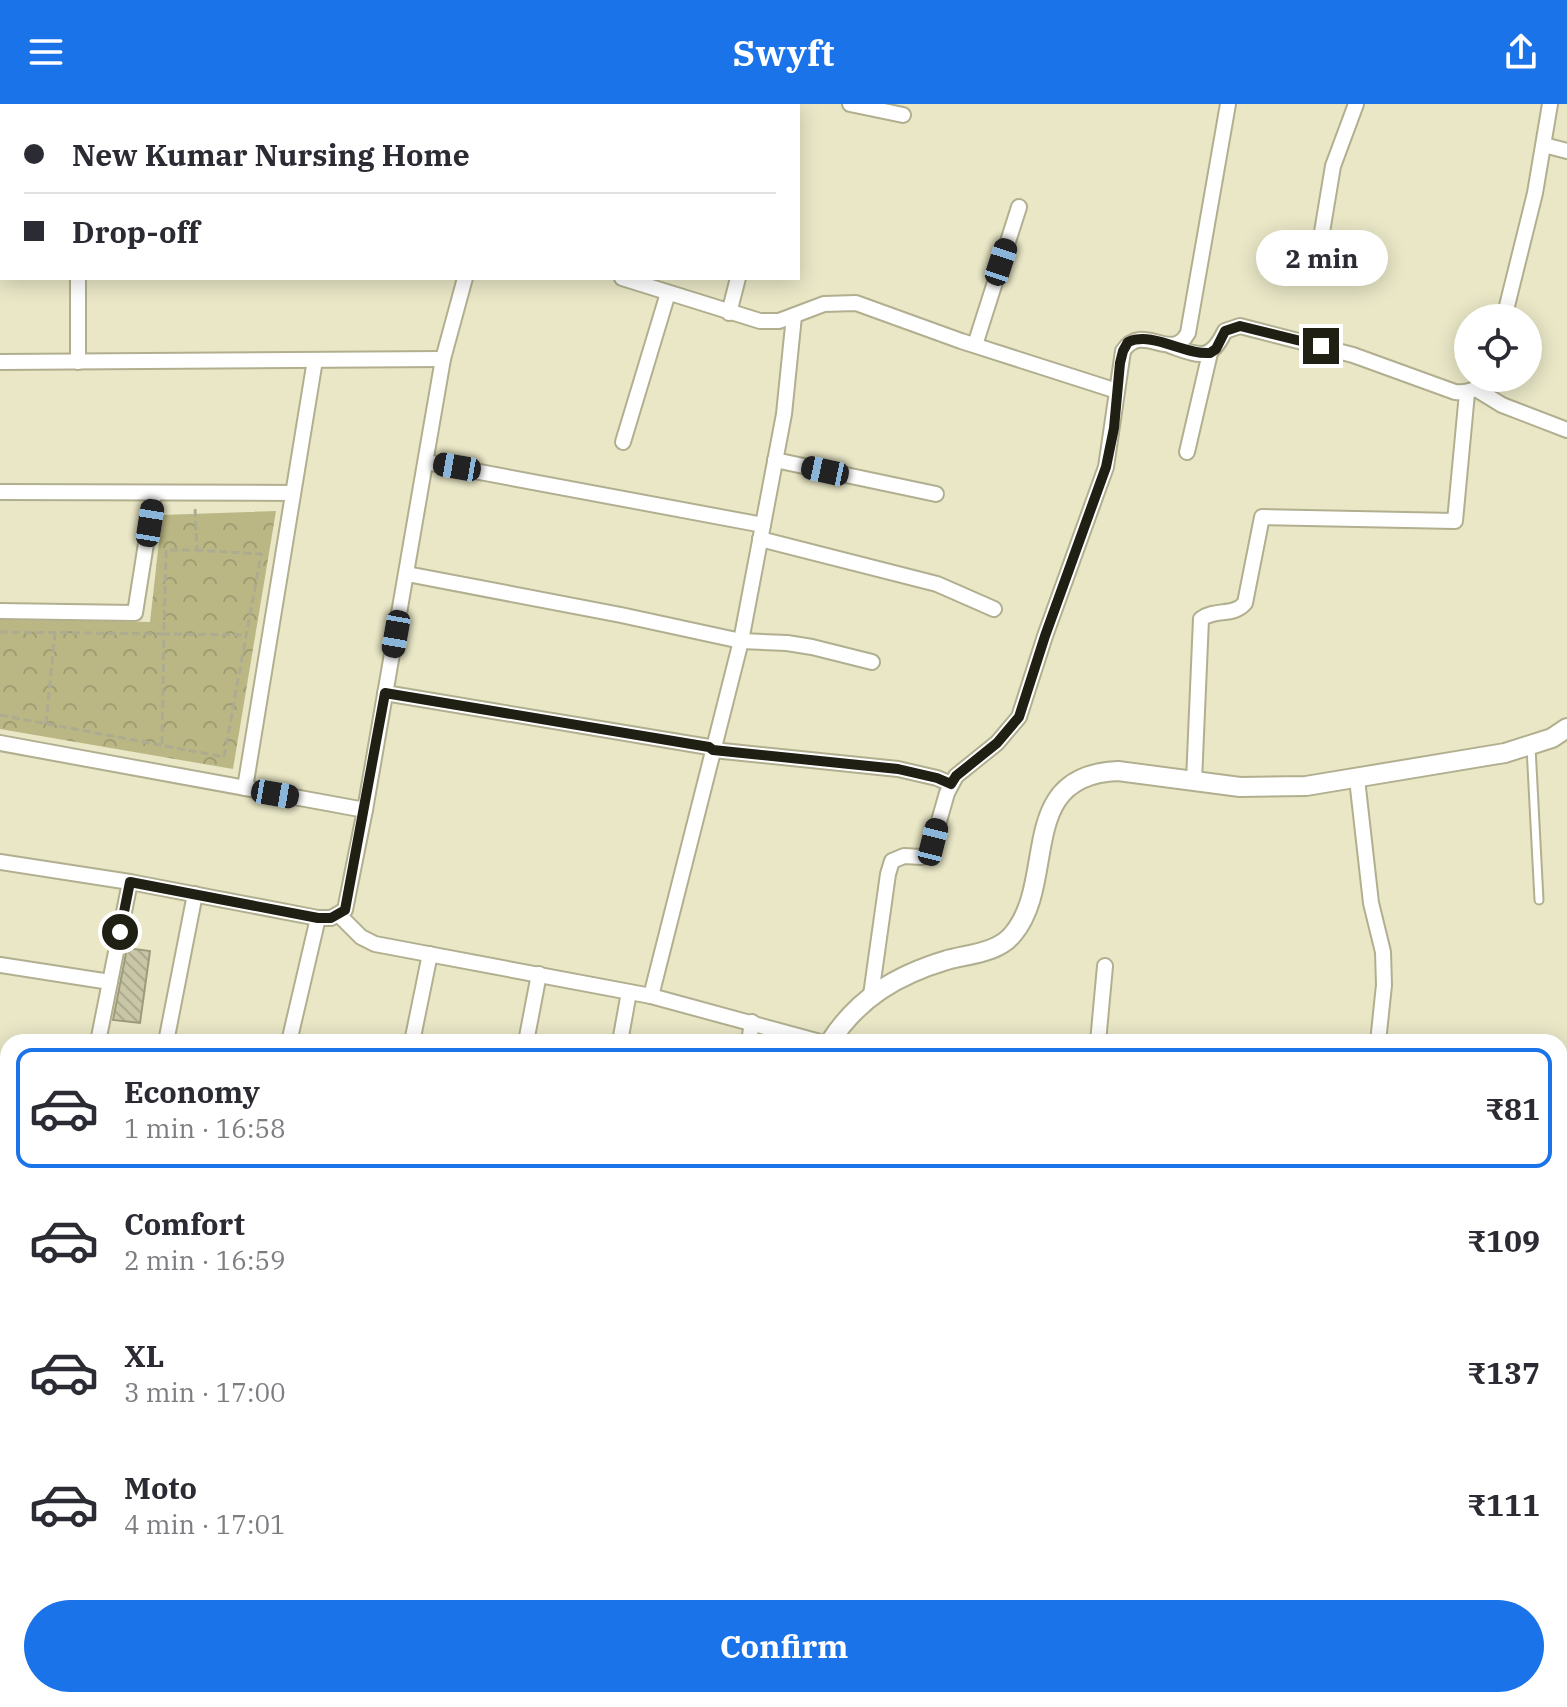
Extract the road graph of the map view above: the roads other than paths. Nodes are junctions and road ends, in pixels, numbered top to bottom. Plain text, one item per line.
1 (850, 104) edge
2 (1228, 104) edge
3 (1356, 104) edge
4 (1550, 104) edge
5 (903, 115) dead end
6 (1544, 145) junction
7 (1567, 151) edge
8 (1019, 207) dead end
9 (1322, 232) dead end
10 (78, 280) edge
11 (464, 280) edge
12 (628, 280) edge
13 (737, 280) edge
14 (668, 293) junction
15 (1507, 304) edge
16 (729, 313) junction
17 (794, 316) junction
18 (975, 345) junction
19 (1170, 346) junction
20 (1210, 353) junction
21 (443, 359) junction
22 (315, 360) junction
23 (0, 362) edge
24 (78, 362) junction
25 (1454, 388) edge
26 (1117, 391) junction
27 (1475, 392) edge
28 (1483, 392) edge
29 (1567, 430) edge
30 (623, 442) dead end
31 (1187, 452) dead end
32 (775, 460) junction
33 (426, 462) junction
34 (0, 492) edge
35 (154, 493) junction
36 (293, 493) junction
37 (936, 494) dead end
38 (762, 532) junction
39 (407, 574) junction
40 (994, 609) dead end
41 (0, 611) edge
42 (741, 641) junction
43 (872, 662) dead end
44 (385, 693) junction
45 (1567, 728) edge
46 (0, 743) edge
47 (1531, 746) junction
48 (713, 750) junction
49 (1357, 779) junction
50 (1194, 781) junction
51 (951, 784) junction
52 (245, 788) junction
53 (365, 810) junction
54 (0, 862) edge
55 (130, 882) junction
56 (195, 894) junction
57 (1539, 900) dead end
58 (339, 915) junction
59 (318, 918) junction
60 (430, 954) junction
61 (0, 965) edge
62 (1105, 966) dead end
63 (539, 974) junction
64 (110, 982) junction
65 (629, 992) junction
66 (871, 995) junction
67 (651, 996) junction
68 (752, 1022) junction
69 (100, 1034) edge
70 (168, 1034) edge
71 (291, 1034) edge
72 (414, 1034) edge
73 (528, 1034) edge
74 (621, 1034) edge
75 (750, 1034) edge
76 (793, 1034) edge
77 (835, 1034) edge
78 (1099, 1034) edge
79 (1379, 1034) edge

1 - 5 street
2 - 19 street
3 - 9 street
4 - 6 street
6 - 7 street
6 - 15 street
8 - 18 street
10 - 24 street
11 - 21 street
12 - 14 street
13 - 16 street
14 - 16 street
14 - 30 street
16 - 17 street
17 - 18 street
17 - 32 street
18 - 26 street
19 - 20 street
19 - 26 street
20 - 25 street
20 - 31 street
21 - 22 street
21 - 33 street
22 - 24 street
22 - 36 street
23 - 24 street
26 - 51 street
27 - 50 street
28 - 29 street
32 - 37 street
32 - 38 street
33 - 38 street
33 - 39 street
34 - 35 street
35 - 36 street
35 - 41 street
36 - 52 street
38 - 40 street
38 - 42 street
39 - 42 street
39 - 44 street
42 - 43 street
42 - 48 street
44 - 48 street
44 - 53 street
45 - 47 street
46 - 52 street
47 - 49 street
47 - 57 lane
48 - 51 street
48 - 67 street
49 - 50 street
49 - 79 street
50 - 66 street
51 - 66 street
52 - 53 street
53 - 58 street
54 - 55 street
55 - 56 street
55 - 64 street
56 - 59 street
56 - 70 street
58 - 59 street
58 - 60 street
59 - 71 street
60 - 63 street
60 - 72 street
61 - 64 street
62 - 78 street
63 - 65 street
63 - 73 street
64 - 69 street
65 - 67 street
65 - 74 street
66 - 77 street
67 - 68 street
68 - 75 street
68 - 76 street

